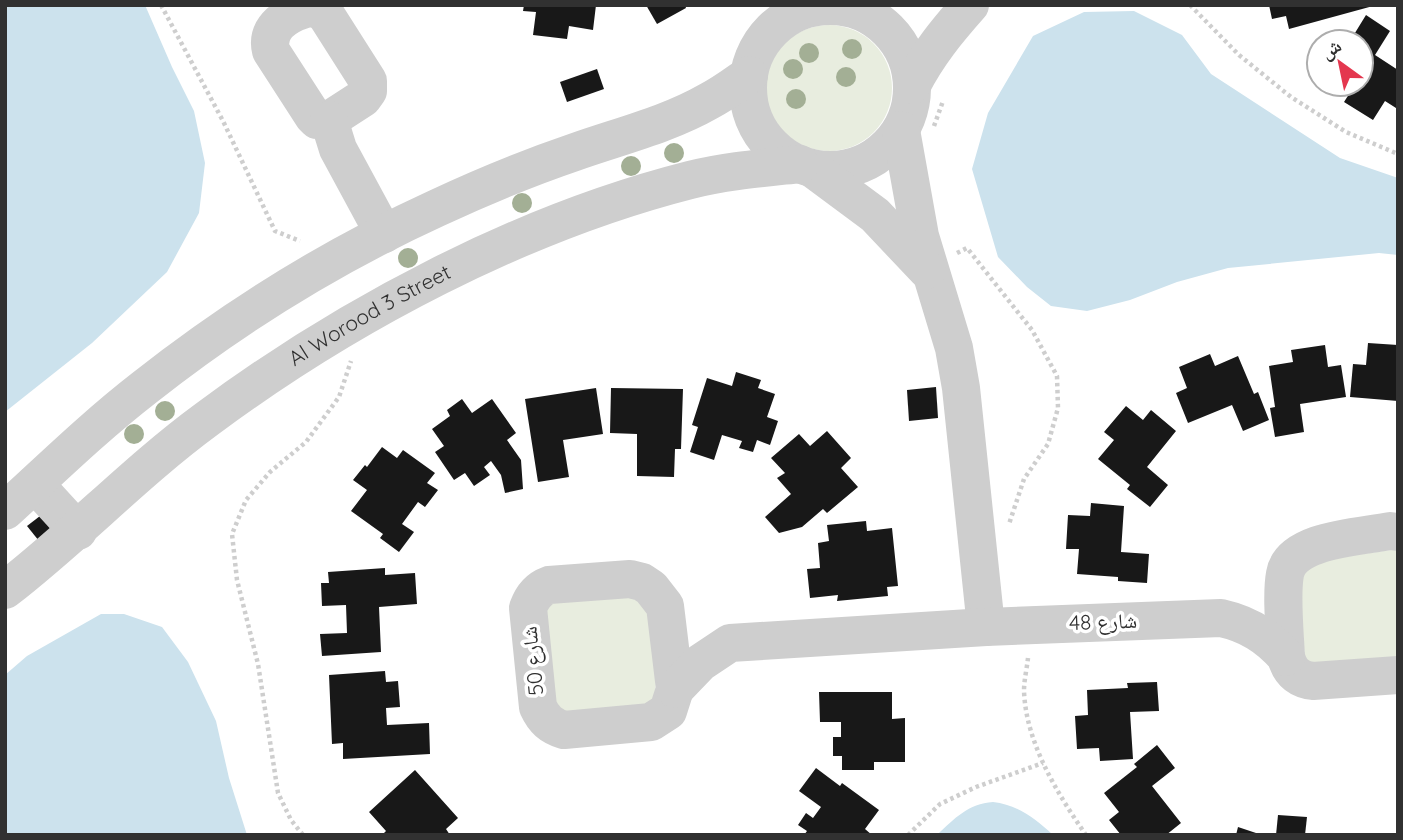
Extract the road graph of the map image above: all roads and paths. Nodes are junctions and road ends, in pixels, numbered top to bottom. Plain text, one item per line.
1 (759, 5) edge
2 (970, 5) edge
3 (1190, 5) edge
4 (828, 6) edge
5 (875, 10) edge
6 (752, 64) junction
7 (929, 88) junction
8 (329, 120) dead end
9 (917, 134) junction
10 (1398, 154) edge
11 (807, 166) junction
12 (384, 234) junction
13 (939, 264) junction
14 (35, 484) junction
15 (5, 511) edge
16 (78, 531) junction
17 (1007, 531) dead end
18 (1398, 533) edge
19 (1284, 576) junction
20 (8, 582) edge
21 (665, 606) junction
22 (1221, 618) junction
23 (1037, 625) junction
24 (986, 627) junction
25 (730, 643) junction
26 (1286, 657) junction
27 (1398, 675) edge
28 (676, 689) junction
29 (1043, 763) junction
30 (908, 835) edge
31 (1086, 835) edge

1 - 6 street
2 - 7 street
3 - 10 path
4 - 5 street
4 - 6 street
5 - 7 street
6 - 11 street
6 - 12 street
7 - 9 street
7 - 9 path
8 - 12 street
9 - 11 street
9 - 13 street
11 - 13 street
11 - 16 street, Al Worood 3 Street
12 - 14 street
13 - 17 path
13 - 24 street
14 - 15 street
14 - 16 street
16 - 20 street, Al Worood 3 Street
18 - 19 street, شارع 48
19 - 22 street, شارع 48
19 - 26 street
21 - 25 street, شارع 50
21 - 28 street
21 - 28 street, شارع 50
22 - 23 street, شارع 48
22 - 26 street, شارع 48
23 - 24 street, شارع 48
23 - 29 path
24 - 25 street, شارع 50
25 - 28 street, شارع 50
26 - 27 street, شارع 48
29 - 30 path
29 - 31 path

